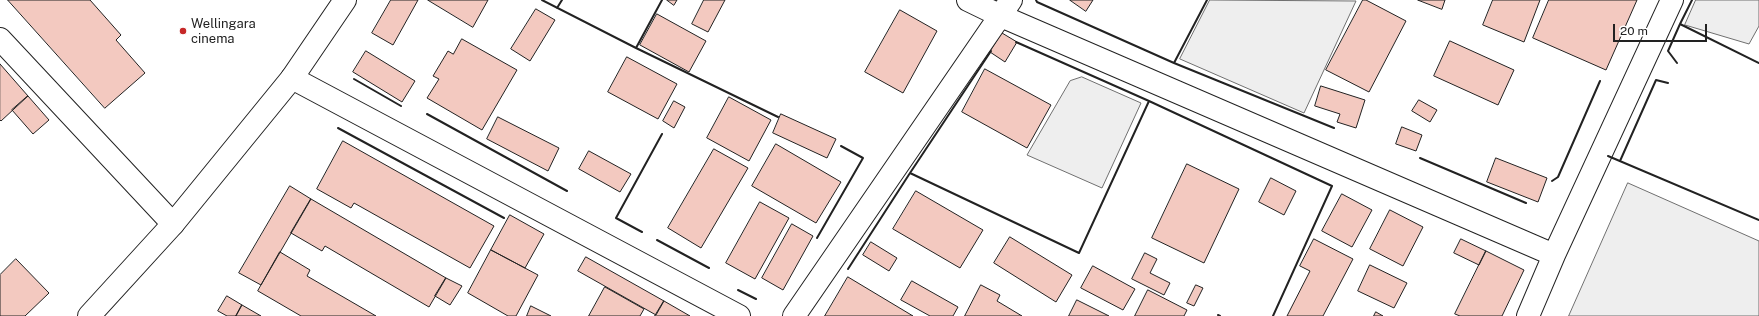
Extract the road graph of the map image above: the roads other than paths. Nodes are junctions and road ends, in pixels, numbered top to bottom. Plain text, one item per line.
1 (345, 0) edge
2 (968, 0) edge
3 (1672, 0) edge
4 (1006, 8) edge
5 (0, 39) edge
6 (292, 78) junction
7 (173, 224) junction
8 (1554, 255) junction
9 (89, 316) edge
10 (739, 316) edge
11 (794, 316) edge
12 (1528, 316) edge

1 - 6 street
2 - 4 street
3 - 8 street
4 - 8 street
4 - 11 street
5 - 7 street
6 - 7 street
6 - 10 street
7 - 9 street
8 - 12 street

